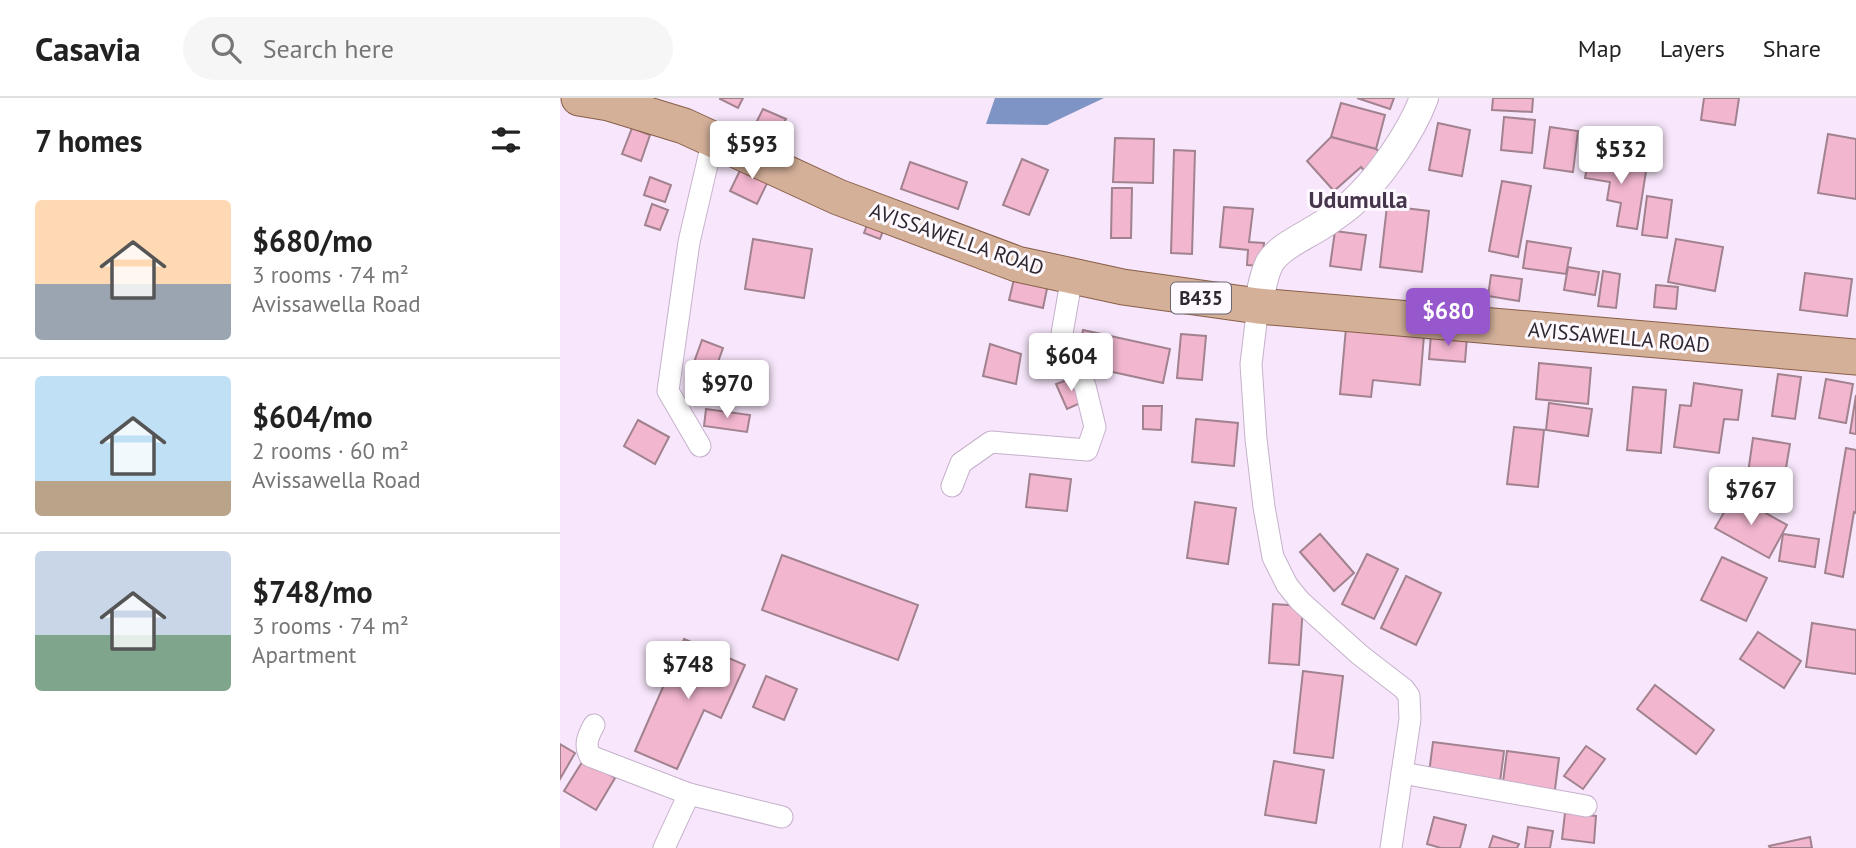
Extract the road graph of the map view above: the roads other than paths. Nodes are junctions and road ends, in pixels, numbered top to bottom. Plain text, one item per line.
1 (579, 98) edge
2 (1424, 98) edge
3 (713, 139) junction
4 (1072, 276) junction
5 (1258, 306) junction
6 (1856, 357) edge
7 (700, 446) dead end
8 (952, 486) dead end
9 (594, 725) dead end
10 (1402, 773) junction
11 (689, 794) junction
12 (1586, 806) dead end
13 (782, 817) dead end
14 (664, 848) edge
15 (1391, 848) edge

1 - 3 main road, AVISSAWELLA ROAD / B435
2 - 5 street
3 - 4 main road, AVISSAWELLA ROAD / B435
3 - 7 street
4 - 5 main road, AVISSAWELLA ROAD / B435
4 - 8 street
5 - 6 main road, AVISSAWELLA ROAD / B435
5 - 10 street
9 - 11 street
10 - 12 street
10 - 15 street
11 - 13 street
11 - 14 street

